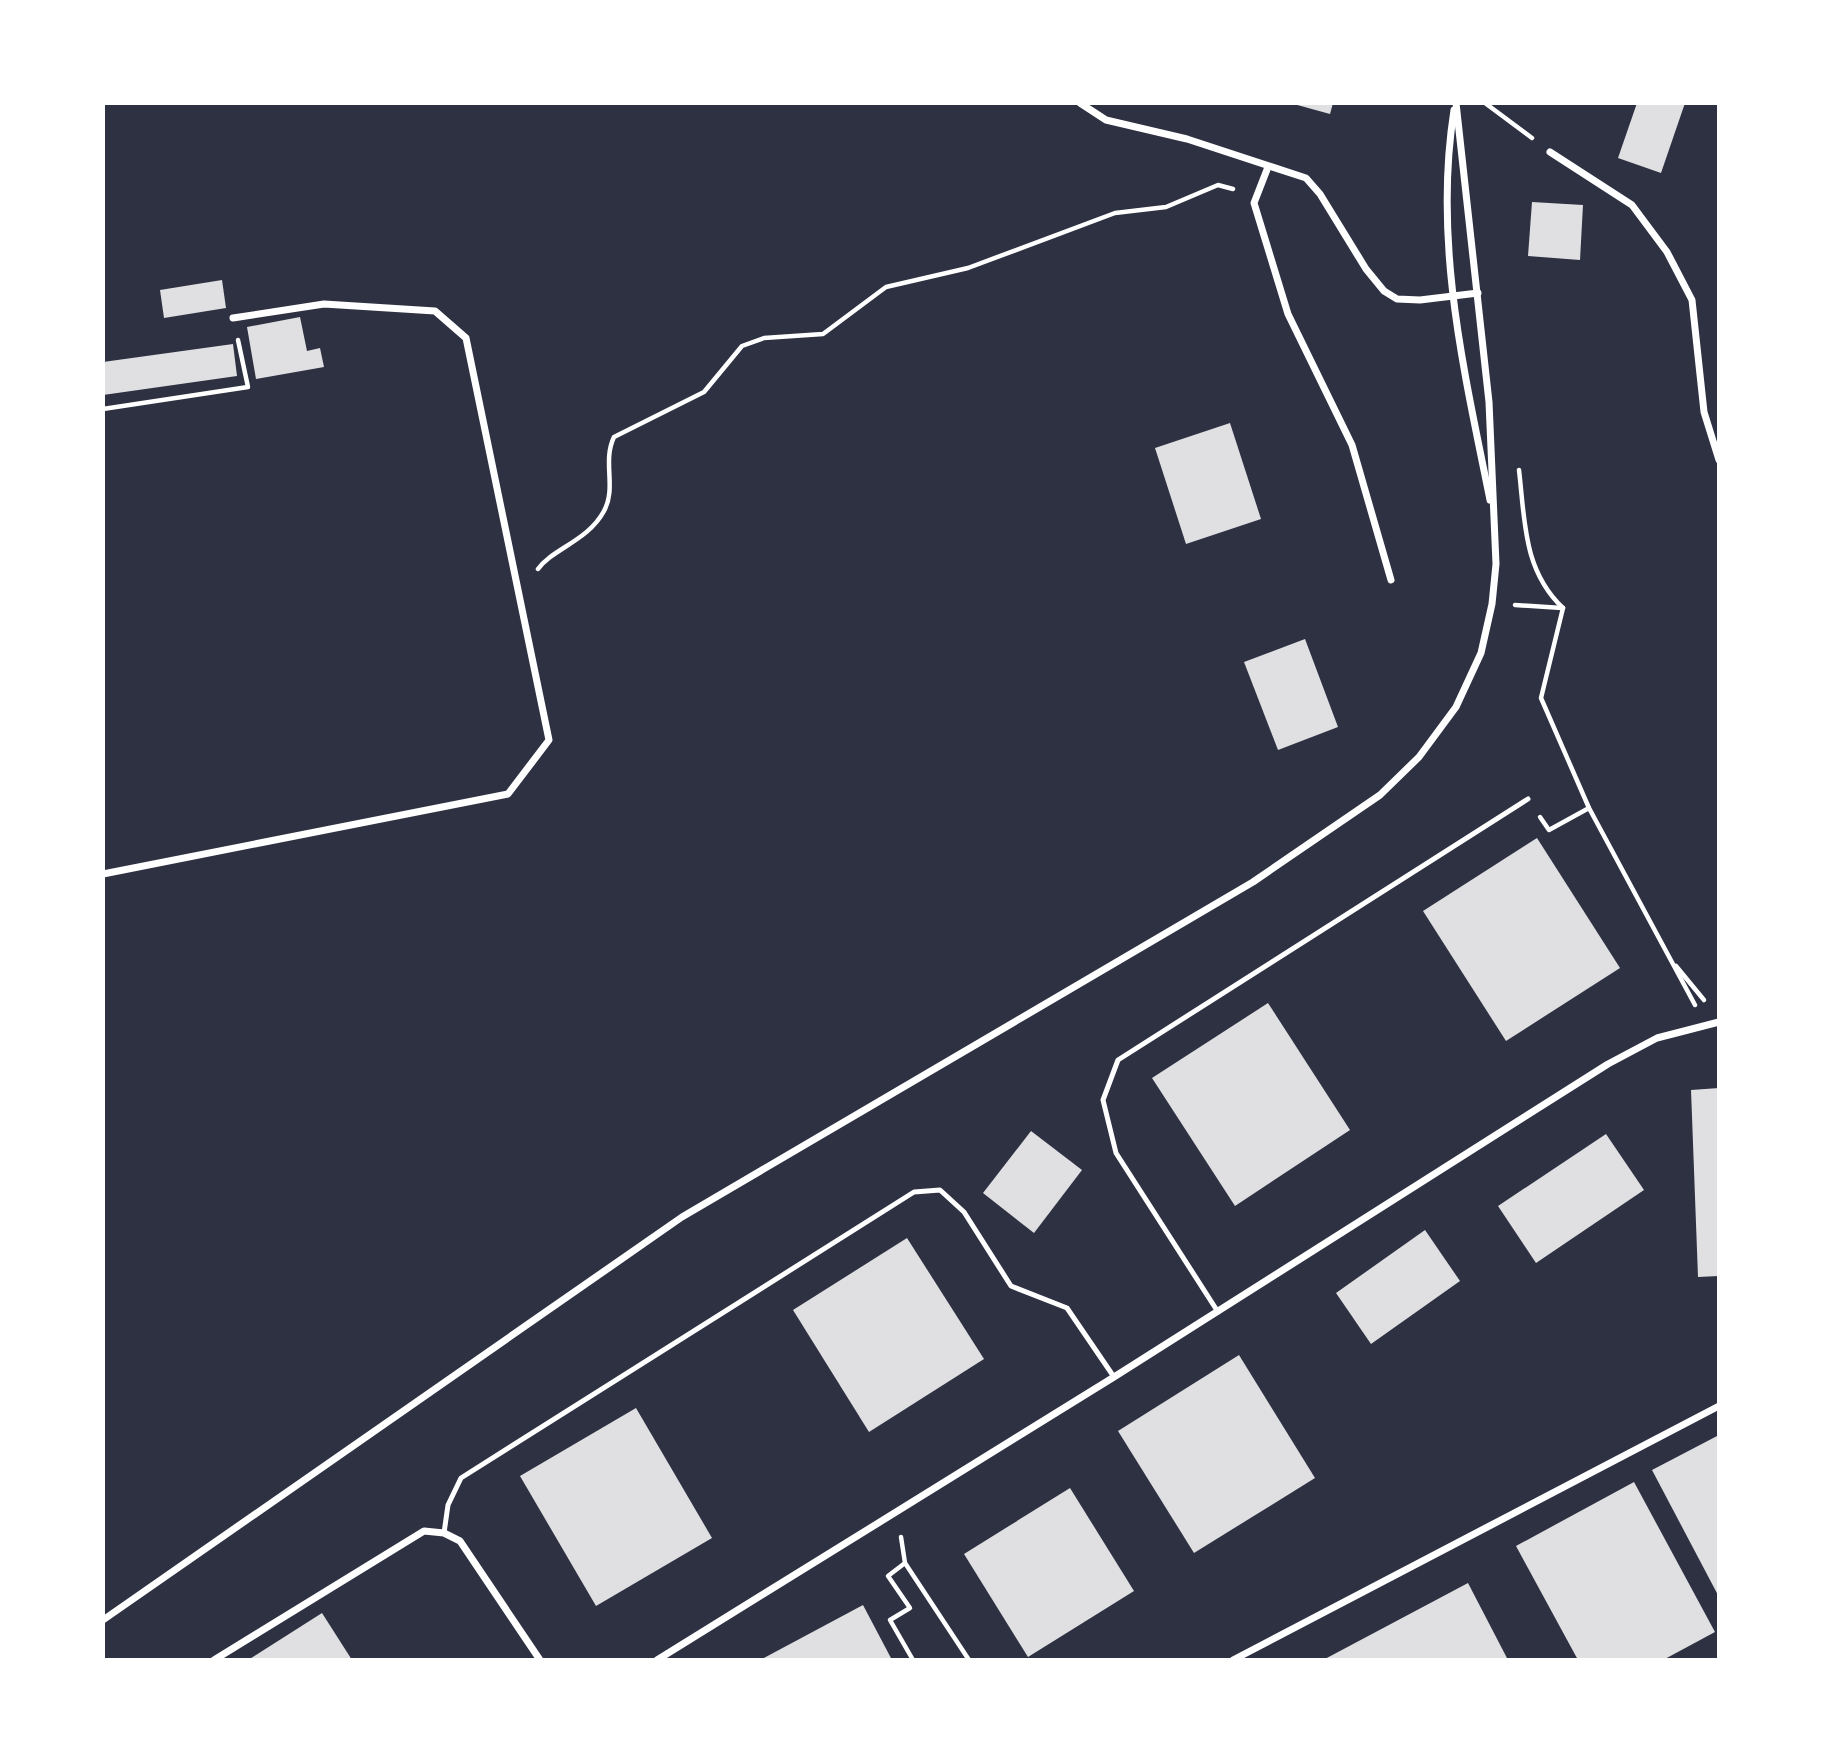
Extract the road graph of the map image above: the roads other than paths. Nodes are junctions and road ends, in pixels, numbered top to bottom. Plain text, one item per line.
1 (1080, 103) edge
2 (1456, 103) edge
3 (1550, 152) road end
4 (1268, 167) junction
5 (1478, 293) junction
6 (1453, 296) junction
7 (233, 318) road end
8 (1719, 460) edge
9 (1494, 525) junction
10 (1391, 580) dead end
11 (1528, 799) road end
12 (103, 874) edge
13 (1719, 1022) edge
14 (1218, 1312) junction
15 (1114, 1377) junction
16 (1719, 1406) edge
17 (444, 1533) junction
18 (103, 1620) edge
19 (214, 1660) edge
20 (540, 1660) edge
21 (657, 1660) edge
22 (1233, 1660) edge

1 - 4 street
2 - 5 street
2 - 6 street
3 - 8 street
4 - 6 street
4 - 10 street
5 - 6 street
5 - 9 street
6 - 9 street
7 - 12 street
9 - 18 street
11 - 14 lane
13 - 14 street
14 - 15 street
15 - 17 lane
15 - 21 street
16 - 22 street
17 - 19 street
17 - 20 street

